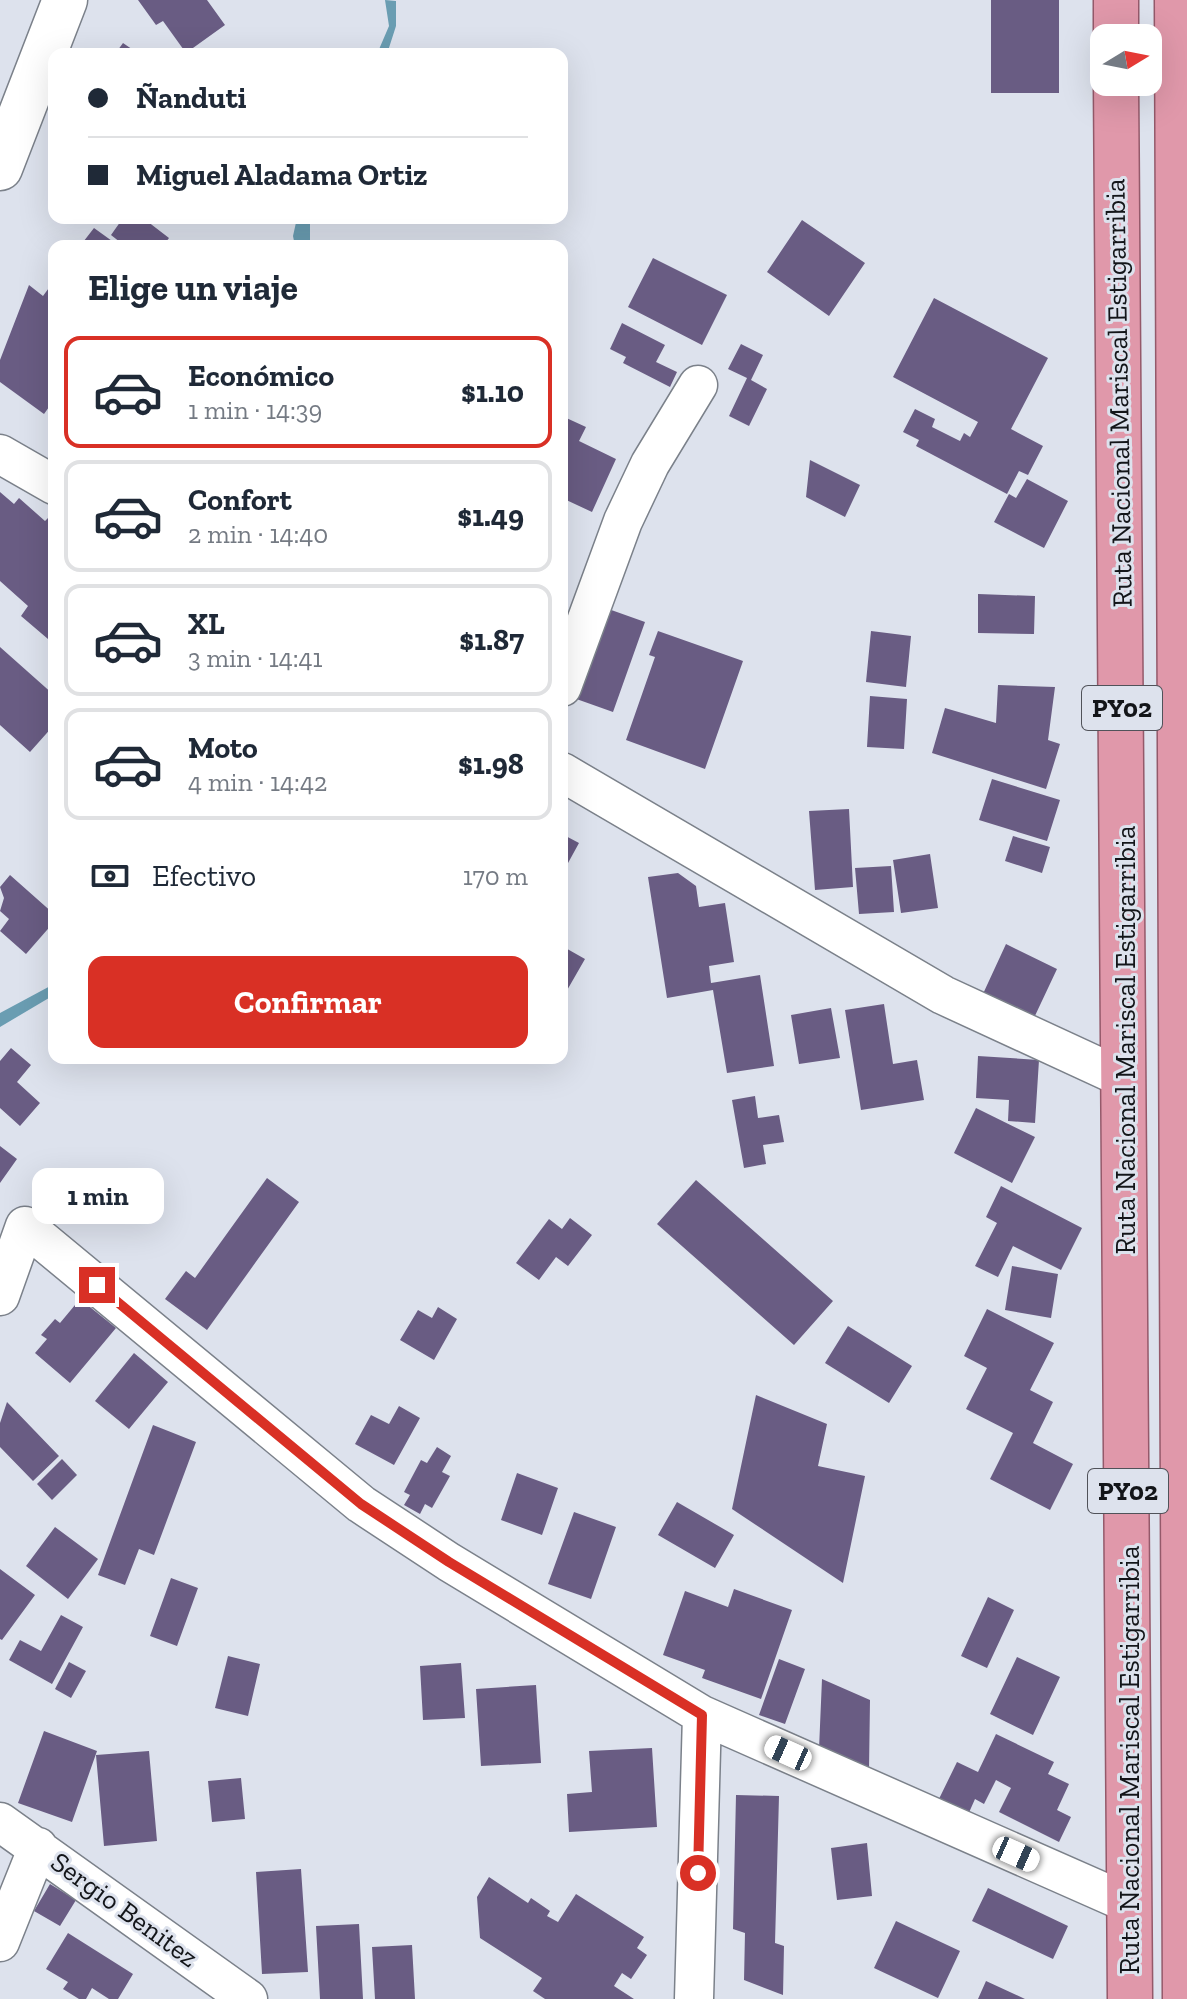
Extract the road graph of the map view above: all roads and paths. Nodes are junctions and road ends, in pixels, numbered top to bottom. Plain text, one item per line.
1 (65, 0) edge
2 (1116, 0) edge
3 (1177, 0) edge
4 (1116, 24) edge
5 (1116, 96) edge
6 (0, 168) edge
7 (1182, 371) edge
8 (698, 385) dead end
9 (0, 454) edge
10 (48, 482) edge
11 (568, 671) edge
12 (568, 776) edge
13 (1125, 1079) junction
14 (0, 1296) edge
15 (1185, 1625) edge
16 (702, 1715) junction
17 (0, 1822) edge
18 (38, 1847) junction
19 (1130, 1904) junction
20 (0, 1942) edge
21 (248, 1999) edge
22 (694, 1999) edge
23 (1130, 1999) edge
24 (1185, 1999) edge

1 - 6 street
2 - 4 highway
3 - 7 highway, Ruta Nacional Mariscal Estigarribia / PY02
5 - 13 highway, Ruta Nacional Mariscal Estigarribia / PY02
7 - 15 highway, Ruta Nacional Mariscal Estigarribia / PY02
8 - 11 street
9 - 10 street
12 - 13 street
13 - 19 highway, Ruta Nacional Mariscal Estigarribia / PY02
14 - 16 street
15 - 24 highway, Ruta Nacional Mariscal Estigarribia / PY02
16 - 19 street
16 - 22 street
17 - 18 street, Sergio Benitez
18 - 20 street
18 - 21 street, Sergio Benitez
19 - 23 highway, Ruta Nacional Mariscal Estigarribia / PY02

